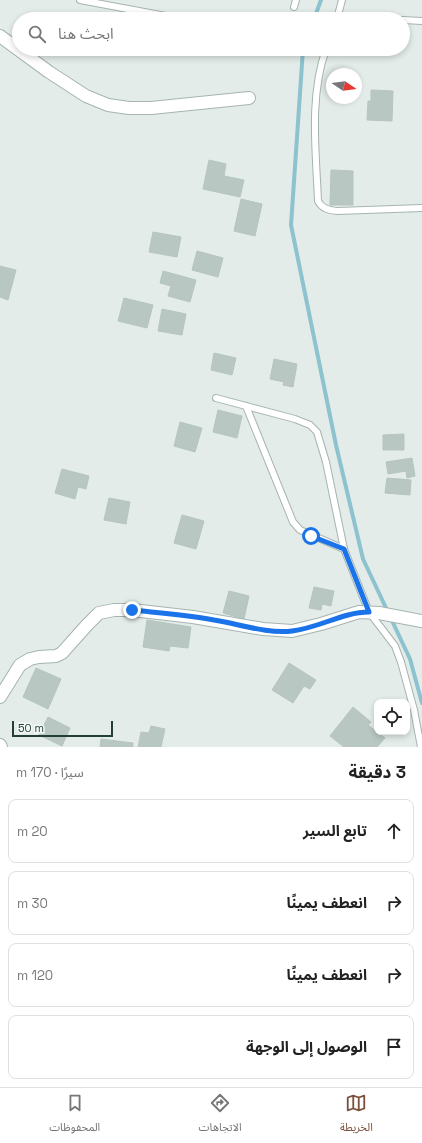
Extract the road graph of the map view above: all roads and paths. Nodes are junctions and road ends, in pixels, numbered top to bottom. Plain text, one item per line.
1 (80, 0) edge
2 (296, 0) edge
3 (342, 0) edge
4 (294, 7) dead end
5 (144, 12) edge
6 (339, 12) edge
7 (410, 20) edge
8 (422, 21) edge
9 (0, 36) edge
10 (12, 45) edge
11 (27, 56) edge
12 (324, 56) edge
13 (249, 98) dead end
14 (422, 208) edge
15 (216, 398) dead end
16 (246, 406) junction
17 (344, 549) junction
18 (374, 612) junction
19 (419, 620) edge
20 (0, 697) edge
21 (421, 747) edge

1 - 5 lane
2 - 4 lane
3 - 6 lane
7 - 8 lane
9 - 10 street
11 - 13 street
12 - 14 lane
15 - 16 lane
16 - 17 lane
16 - 17 lane
17 - 18 lane
18 - 19 street
18 - 20 street
18 - 21 lane

